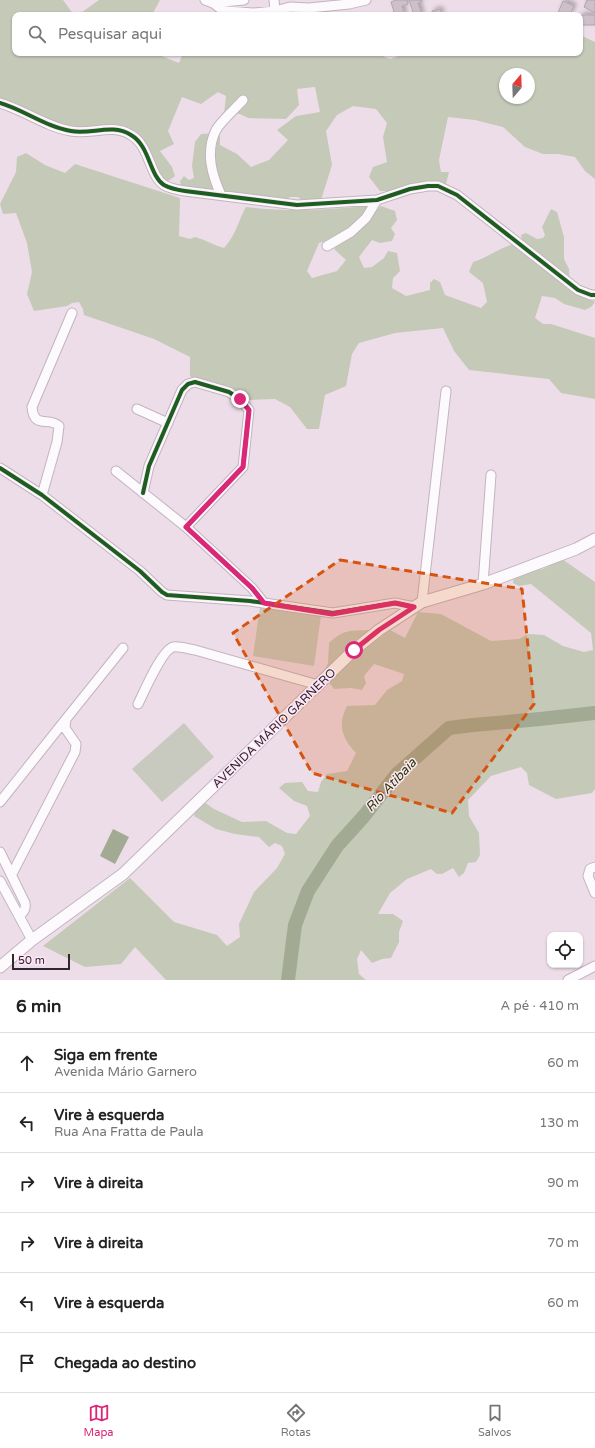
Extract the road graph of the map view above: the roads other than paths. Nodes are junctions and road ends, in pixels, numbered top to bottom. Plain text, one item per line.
1 (244, 0) edge
2 (274, 0) edge
3 (297, 0) edge
4 (364, 0) edge
5 (209, 2) edge
6 (339, 3) edge
7 (290, 4) edge
8 (275, 11) junction
9 (234, 12) edge
10 (264, 12) edge
11 (243, 100) dead end
12 (0, 103) edge
13 (221, 195) junction
14 (377, 200) junction
15 (326, 246) dead end
16 (595, 295) edge
17 (72, 313) dead end
18 (446, 391) dead end
19 (137, 409) dead end
20 (168, 423) junction
21 (0, 468) edge
22 (116, 471) dead end
23 (491, 475) dead end
24 (143, 493) junction
25 (42, 495) junction
26 (186, 527) junction
27 (594, 542) edge
28 (244, 581) junction
29 (484, 584) junction
30 (250, 601) junction
31 (264, 603) junction
32 (418, 605) junction
33 (124, 648) dead end
34 (318, 685) junction
35 (138, 704) dead end
36 (66, 719) junction
37 (0, 802) edge
38 (0, 852) edge
39 (595, 866) edge
40 (12, 874) junction
41 (0, 881) edge
42 (595, 893) edge
43 (19, 916) junction
44 (32, 940) junction
45 (3, 964) edge
46 (595, 966) edge
47 (0, 978) edge
48 (568, 980) edge

1 - 5 street
2 - 8 street
3 - 7 street
4 - 6 street
5 - 9 street
6 - 7 street
7 - 8 street
8 - 10 street
11 - 13 street
12 - 13 street
13 - 14 street
14 - 15 street
14 - 16 street
17 - 25 street
18 - 32 street
19 - 20 street
20 - 24 street
20 - 26 street
21 - 25 street
22 - 24 street
23 - 29 street
24 - 26 street
25 - 30 street
26 - 28 street
27 - 29 main road, AVENIDA MÁRIO GARNERO
28 - 30 street
28 - 31 street
29 - 32 main road, AVENIDA MÁRIO GARNERO
30 - 31 street
31 - 32 street
32 - 34 main road, AVENIDA MÁRIO GARNERO
33 - 36 street
34 - 35 street
34 - 44 main road, AVENIDA MÁRIO GARNERO
36 - 37 street
36 - 40 street
38 - 40 street
39 - 42 street
40 - 43 street
41 - 43 street
43 - 44 street
44 - 45 main road, AVENIDA MÁRIO GARNERO
45 - 47 main road, AVENIDA MÁRIO GARNERO
46 - 48 street

